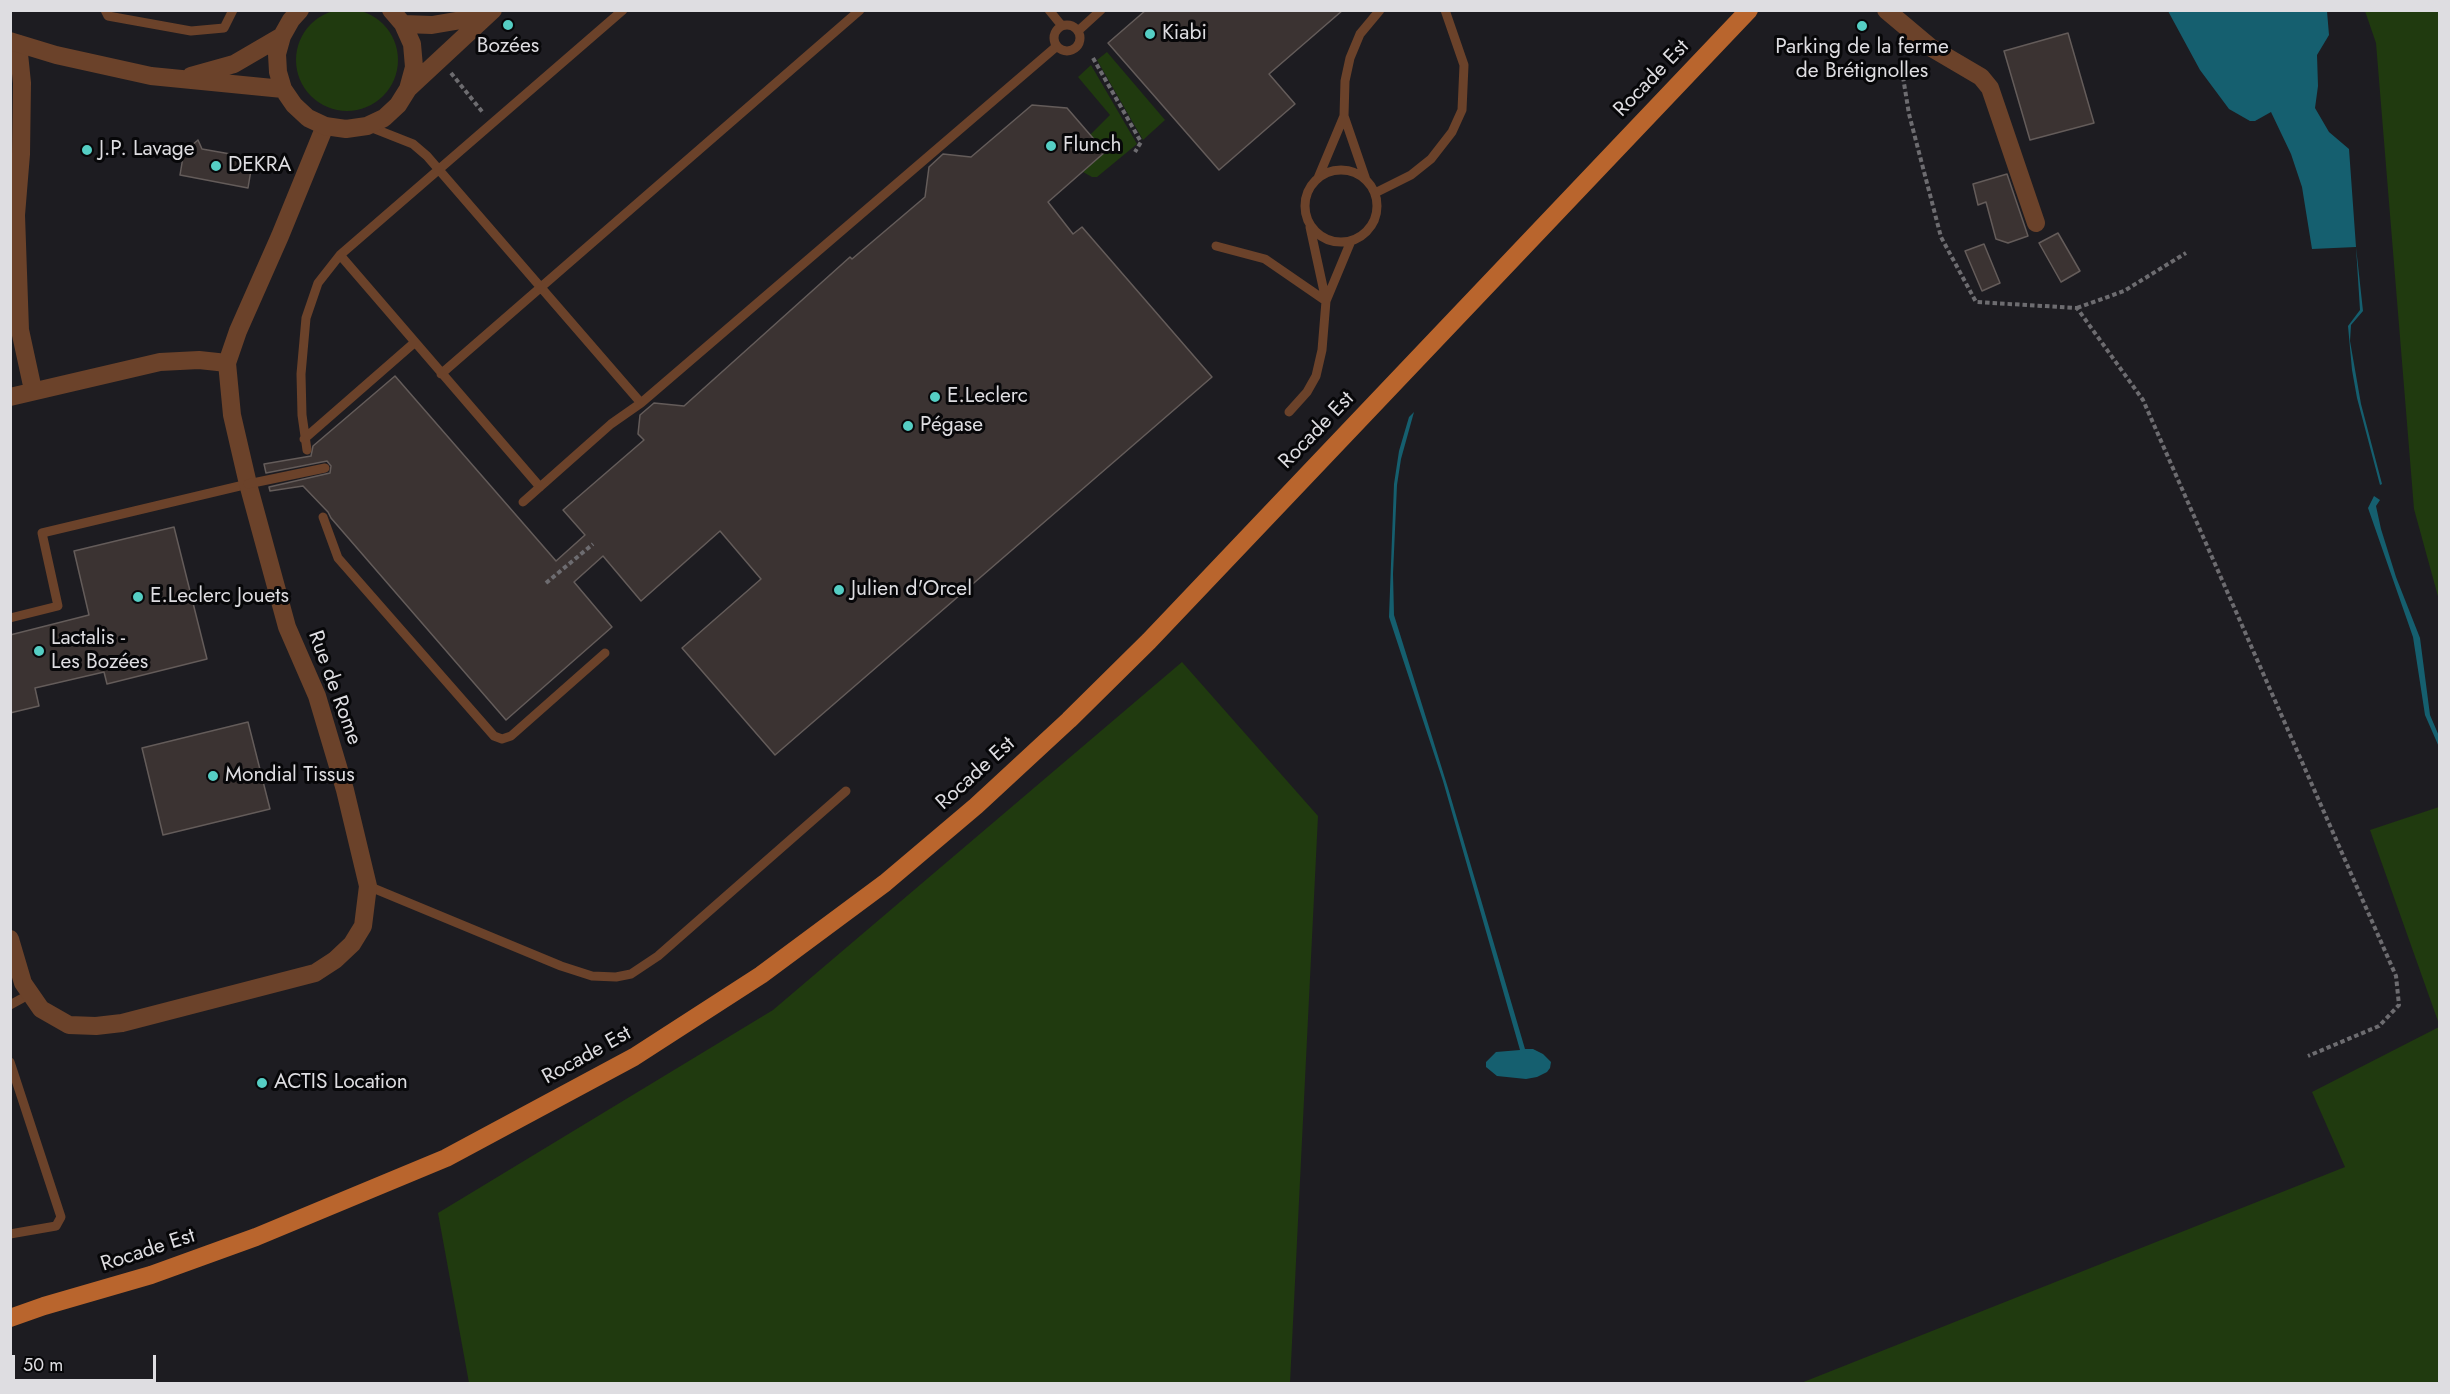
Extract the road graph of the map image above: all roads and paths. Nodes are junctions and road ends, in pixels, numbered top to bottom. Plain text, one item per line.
1 (105, 10) edge
2 (233, 10) edge
3 (300, 10) edge
4 (623, 10) edge
5 (860, 10) edge
6 (1049, 10) edge
7 (1101, 10) edge
8 (1380, 10) edge
9 (1445, 10) edge
10 (1749, 10) edge
11 (1886, 10) edge
12 (489, 13) edge
13 (397, 17) edge
14 (1062, 26) junction
15 (1078, 31) junction
16 (282, 36) junction
17 (14, 42) edge
18 (1057, 46) junction
19 (441, 57) junction
20 (1093, 58) dead end
21 (1903, 77) dead end
22 (181, 79) junction
23 (283, 89) junction
24 (408, 89) junction
25 (1344, 116) junction
26 (492, 124) junction
27 (325, 126) junction
28 (367, 126) junction
29 (1135, 152) dead end
30 (439, 170) junction
31 (15, 171) edge
32 (1318, 178) junction
33 (1366, 180) junction
34 (1375, 193) junction
35 (2036, 223) dead end
36 (1310, 225) junction
37 (1351, 242) junction
38 (1215, 246) dead end
39 (2186, 253) dead end
40 (340, 255) junction
41 (541, 286) junction
42 (1326, 301) junction
43 (2077, 308) junction
44 (414, 343) junction
45 (227, 363) junction
46 (441, 374) junction
47 (33, 390) junction
48 (10, 396) edge
49 (641, 403) junction
50 (1289, 412) dead end
51 (304, 439) junction
52 (307, 450) dead end
53 (325, 468) dead end
54 (248, 484) junction
55 (540, 487) junction
56 (523, 502) dead end
57 (323, 518) dead end
58 (593, 544) dead end
59 (546, 583) dead end
60 (10, 618) edge
61 (605, 653) dead end
62 (846, 791) dead end
63 (368, 886) junction
64 (10, 939) edge
65 (13, 961) edge
66 (30, 994) junction
67 (10, 1005) edge
68 (2308, 1056) dead end
69 (10, 1062) edge
70 (10, 1234) edge
71 (44, 1306) junction
72 (10, 1307) edge
73 (10, 1318) edge

1 - 2 lane
3 - 16 street
4 - 26 lane
5 - 41 lane
6 - 14 lane
7 - 15 lane
8 - 25 lane
9 - 34 lane
10 - 71 main road, Rocade Est
11 - 35 street
12 - 13 street
12 - 19 street
13 - 24 street
14 - 15 lane
14 - 18 lane
15 - 18 lane
16 - 22 street
16 - 23 street
17 - 22 street
17 - 31 street
18 - 49 lane
19 - 24 street
19 - 26 path
20 - 29 path
21 - 43 path
22 - 23 street
23 - 27 street
24 - 28 street
25 - 32 lane
25 - 33 lane
26 - 30 lane
27 - 28 street
27 - 45 street, Rue de Rome
28 - 30 lane
30 - 40 lane
30 - 41 lane
31 - 47 street
32 - 33 lane
32 - 36 lane
33 - 34 lane
34 - 37 lane
36 - 37 lane
36 - 42 lane
37 - 42 lane
38 - 42 lane
39 - 43 path
40 - 44 lane
40 - 51 lane
41 - 46 lane
41 - 49 lane
42 - 50 lane
43 - 68 path
44 - 46 lane
44 - 51 lane
45 - 47 street
45 - 54 street, Rue de Rome
46 - 55 lane
47 - 48 street
49 - 55 lane
51 - 52 lane
53 - 54 lane, bridge
54 - 60 lane
54 - 63 street, Rue de Rome
55 - 56 lane
57 - 61 lane
58 - 59 path
62 - 63 lane
63 - 66 street, Rue de Rome
64 - 65 street, Rue de Rome
65 - 66 street, Rue de Rome
66 - 67 lane
69 - 70 lane
71 - 72 main road, Rocade Est
71 - 73 main road, Rocade Est

